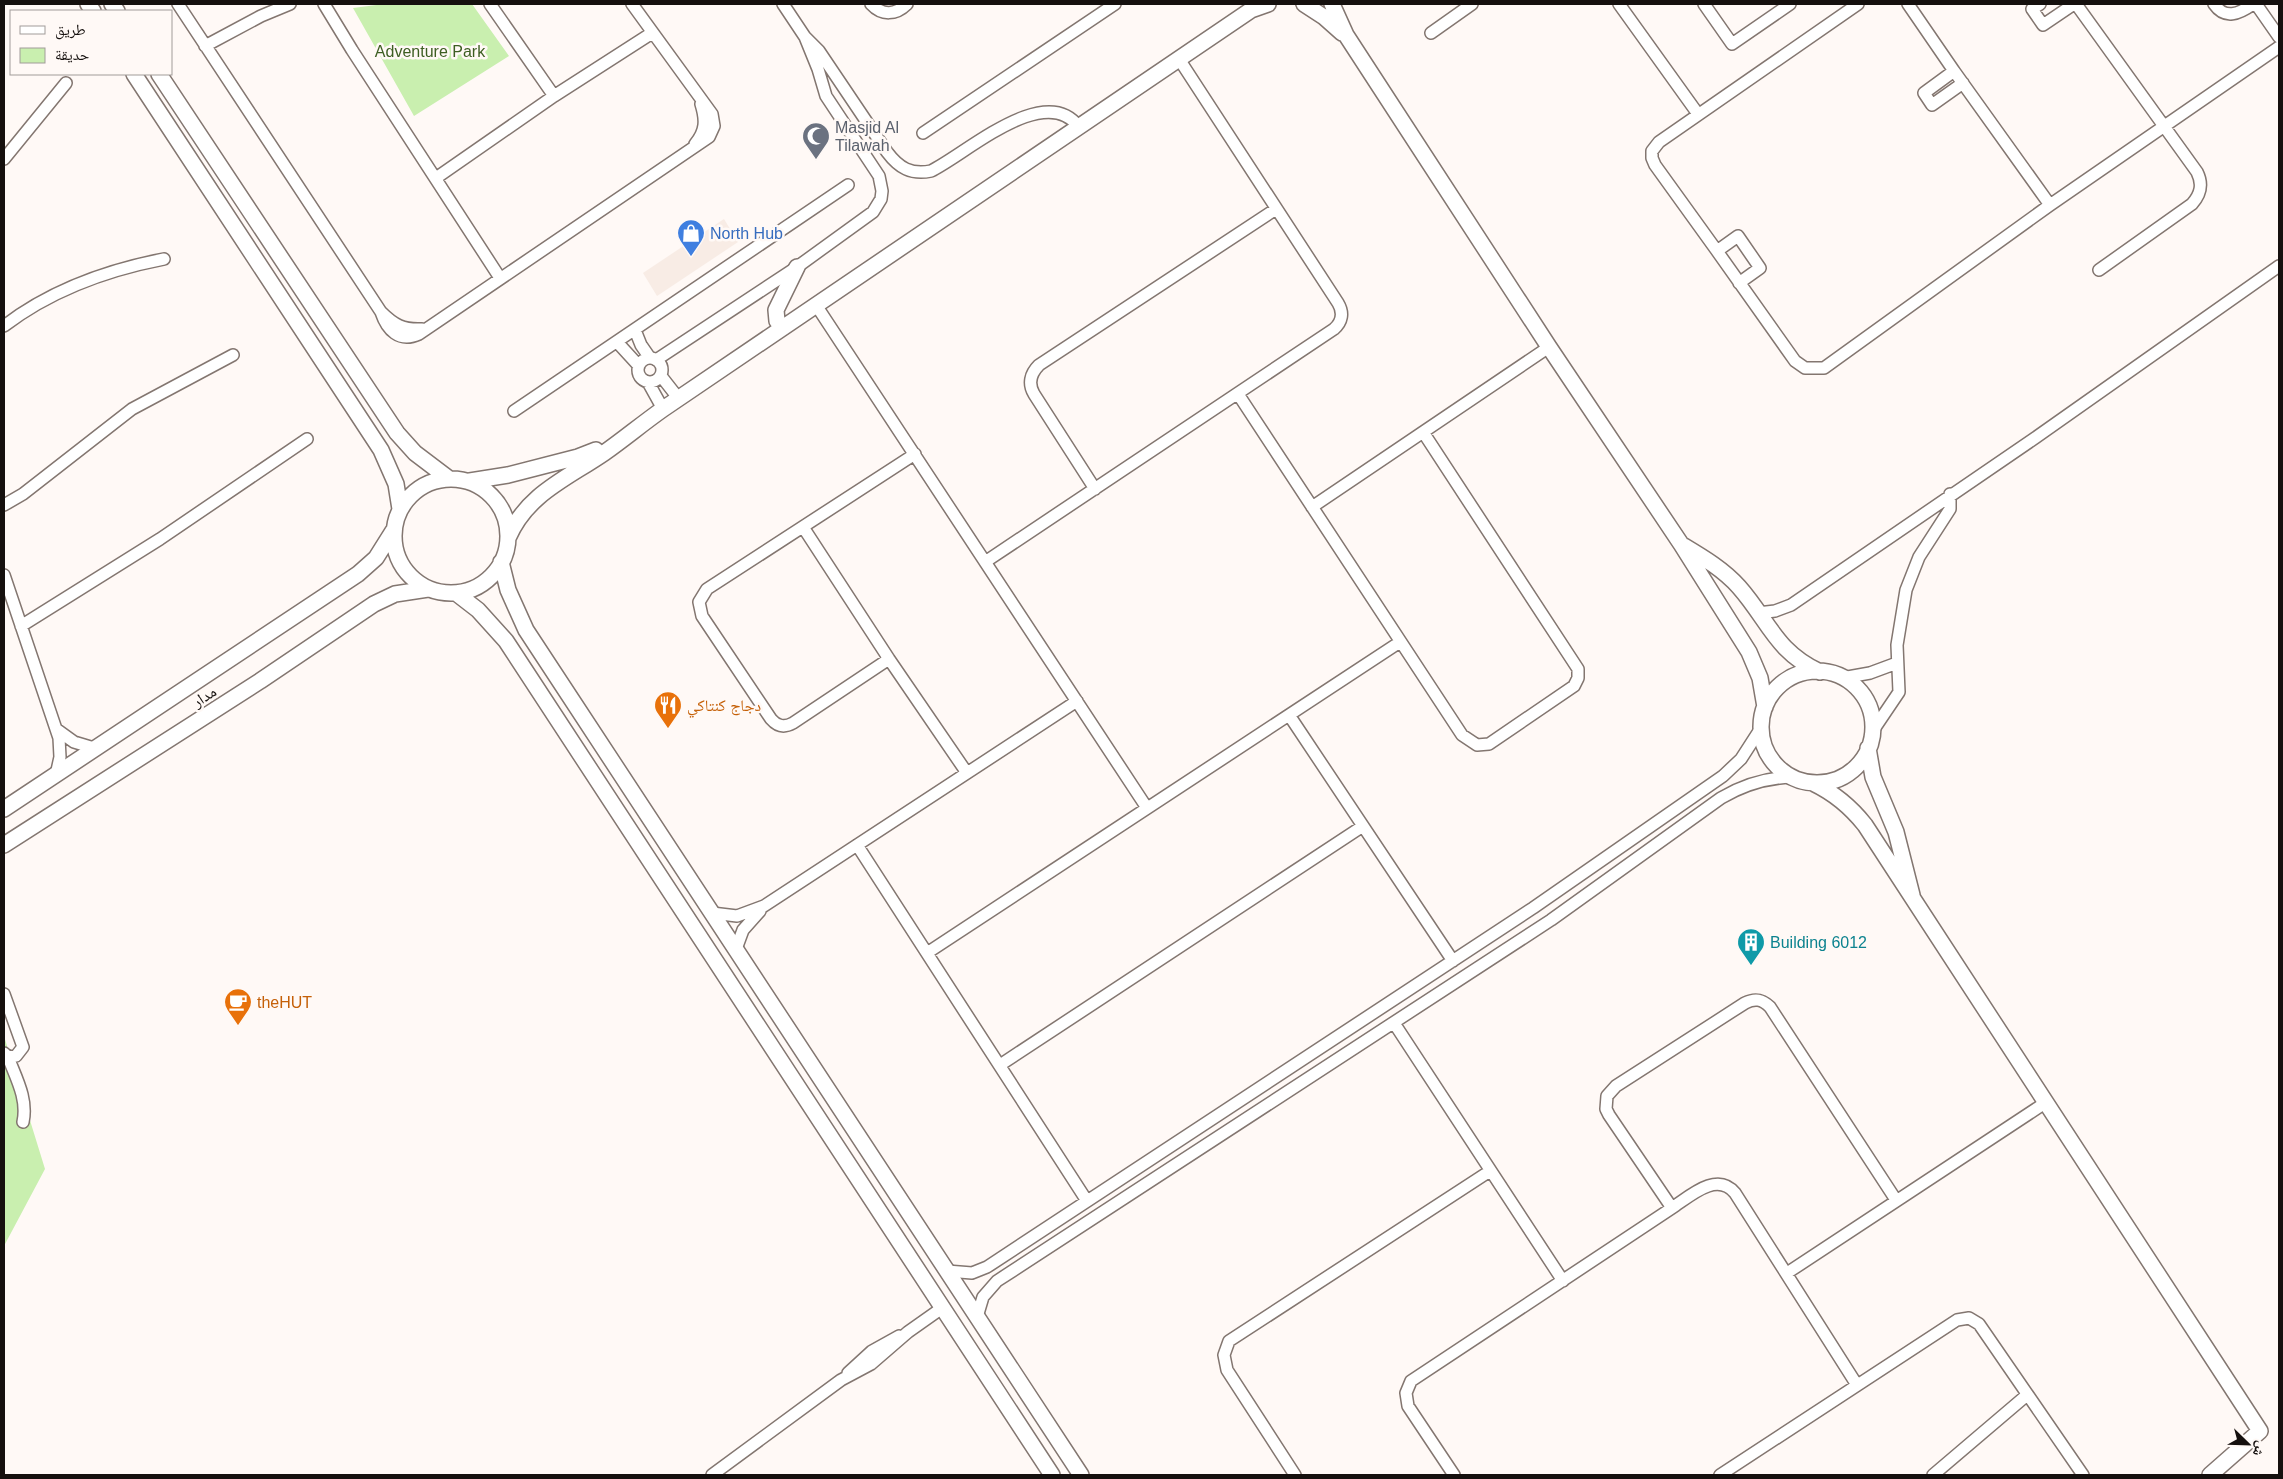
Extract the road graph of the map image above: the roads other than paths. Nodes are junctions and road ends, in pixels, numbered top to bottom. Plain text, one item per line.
1 (178, 4) edge
2 (290, 4) edge
3 (324, 4) edge
4 (490, 4) edge
5 (632, 4) edge
6 (783, 4) edge
7 (871, 4) edge
8 (907, 4) edge
9 (1115, 4) edge
10 (1268, 4) edge
11 (1304, 4) edge
12 (1332, 4) edge
13 (1472, 4) edge
14 (1619, 4) edge
15 (1704, 4) edge
16 (1790, 4) edge
17 (1858, 4) edge
18 (1908, 4) edge
19 (2040, 4) edge
20 (2075, 4) edge
21 (2214, 4) edge
22 (2254, 4) edge
23 (1253, 7) edge
24 (652, 33) junction
25 (1431, 33) dead end
26 (1346, 35) junction
27 (805, 37) junction
28 (2279, 37) edge
29 (205, 46) junction
30 (2279, 47) edge
31 (1179, 59) junction
32 (1954, 71) junction
33 (135, 75) edge
34 (160, 75) edge
35 (66, 82) dead end
36 (1963, 83) junction
37 (848, 95) junction
38 (554, 96) junction
39 (831, 104) junction
40 (1698, 114) junction
41 (1079, 127) junction
42 (2164, 127) junction
43 (923, 133) dead end
44 (887, 152) junction
45 (4, 159) edge
46 (870, 162) junction
47 (436, 178) junction
48 (848, 185) dead end
49 (2050, 205) junction
50 (1276, 209) junction
51 (1717, 251) junction
52 (164, 259) dead end
53 (2279, 266) edge
54 (797, 267) junction
55 (2099, 270) dead end
56 (500, 278) junction
57 (1739, 282) junction
58 (816, 305) junction
59 (4, 326) edge
60 (782, 328) junction
61 (634, 330) junction
62 (617, 342) junction
63 (1549, 347) junction
64 (233, 355) dead end
65 (653, 359) junction
66 (639, 366) junction
67 (661, 376) junction
68 (648, 382) junction
69 (1238, 394) junction
70 (678, 399) junction
71 (663, 409) junction
72 (514, 411) dead end
73 (649, 419) junction
74 (1423, 432) junction
75 (307, 439) dead end
76 (915, 454) junction
77 (448, 478) junction
78 (470, 481) junction
79 (1096, 488) junction
80 (1950, 494) junction
81 (4, 504) edge
82 (1312, 506) junction
83 (400, 509) junction
84 (803, 527) junction
85 (394, 531) junction
86 (508, 538) junction
87 (1681, 544) junction
88 (501, 562) junction
89 (985, 562) junction
90 (4, 575) edge
91 (428, 589) junction
92 (456, 593) junction
93 (1758, 613) junction
94 (21, 626) junction
95 (1400, 642) junction
96 (889, 659) junction
97 (1897, 664) junction
98 (1820, 672) junction
99 (1842, 678) junction
100 (1077, 701) junction
101 (1765, 707) junction
102 (1289, 715) junction
103 (1761, 728) junction
104 (56, 729) junction
105 (1872, 732) junction
106 (94, 748) junction
107 (1868, 748) junction
108 (967, 773) junction
109 (56, 775) junction
110 (1791, 777) junction
111 (1813, 783) junction
112 (1148, 808) junction
113 (4, 809) edge
114 (1363, 826) junction
115 (4, 845) edge
116 (857, 845) junction
117 (1912, 899) junction
118 (764, 906) junction
119 (712, 913) junction
120 (736, 949) junction
121 (927, 953) junction
122 (1453, 961) junction
123 (4, 994) edge
124 (1394, 1023) junction
125 (6, 1055) edge
126 (1000, 1065) junction
127 (2045, 1103) junction
128 (22, 1122) dead end
129 (1490, 1171) junction
130 (1896, 1200) junction
131 (1088, 1201) junction
132 (1672, 1208) junction
133 (947, 1271) junction
134 (1787, 1273) junction
135 (1563, 1281) junction
136 (942, 1308) junction
137 (977, 1317) junction
138 (1857, 1385) junction
139 (2028, 1395) junction
140 (712, 1475) edge
141 (1052, 1475) edge
142 (1081, 1475) edge
143 (1295, 1475) edge
144 (1454, 1475) edge
145 (1720, 1475) edge
146 (1933, 1475) edge
147 (2083, 1475) edge
148 (2210, 1475) edge

1 - 29 street
2 - 29 street
3 - 47 street
4 - 38 street
5 - 24 street
6 - 27 street
7 - 8 street
9 - 43 street
10 - 23 street
11 - 26 street
12 - 26 street
13 - 25 street
14 - 40 street
15 - 16 street
17 - 40 street
18 - 32 street
19 - 20 street
20 - 42 street
21 - 22 street
22 - 28 street
23 - 31 street
24 - 38 street
24 - 56 street
26 - 63 street
27 - 37 street
27 - 39 street
29 - 56 street
30 - 42 street
31 - 41 street
31 - 50 street
32 - 36 street
32 - 36 street
33 - 83 street
34 - 77 street
35 - 45 street
36 - 49 street
37 - 39 street
37 - 44 street
38 - 47 street
39 - 46 street
40 - 51 street
41 - 44 street
41 - 58 street
42 - 49 street
42 - 55 street
44 - 46 street
46 - 54 street
47 - 56 street
48 - 61 street
49 - 57 street
50 - 69 street
50 - 79 street
51 - 57 street
51 - 57 street
52 - 59 street
53 - 80 street
54 - 60 street
54 - 65 street
58 - 60 street
58 - 76 street
60 - 70 street
61 - 62 street
61 - 65 street
62 - 66 street
62 - 72 street
63 - 74 street
63 - 87 street
64 - 81 street
65 - 66 street
65 - 67 street
66 - 68 street
67 - 68 street
67 - 70 street
68 - 71 street
69 - 79 street
69 - 82 street
70 - 71 street
71 - 73 street
73 - 78 street
73 - 86 street
74 - 82 street
74 - 95 street
75 - 94 street
76 - 84 street
76 - 89 street
77 - 78 street
77 - 83 street
78 - 86 street
79 - 89 street
80 - 93 street
80 - 97 street
82 - 95 street
83 - 85 street
84 - 96 street
84 - 96 street
85 - 91 street
85 - 106 street, مدار
86 - 88 street
87 - 93 street
87 - 101 street
88 - 92 street
88 - 119 street
89 - 100 street
90 - 94 street
91 - 92 street
91 - 115 street, مدار
92 - 136 street
93 - 98 street
94 - 104 street
95 - 102 street
96 - 108 street
97 - 99 street
97 - 105 street
98 - 99 street
98 - 101 street
99 - 105 street
100 - 108 street
100 - 112 street
101 - 103 street
102 - 112 street
102 - 114 street
103 - 110 street
103 - 122 street
104 - 106 street
104 - 109 street
105 - 107 street
106 - 109 street, مدار
107 - 111 street
107 - 117 street
108 - 116 street
109 - 113 street, مدار
110 - 111 street
110 - 124 street
111 - 117 street
112 - 121 street
114 - 122 street
114 - 126 street
116 - 118 street
116 - 121 street
117 - 127 street
118 - 119 street
118 - 120 street
119 - 120 street
120 - 133 street
121 - 126 street
122 - 131 street
123 - 125 street
124 - 129 street
124 - 137 street
125 - 128 street
126 - 131 street
127 - 130 street
127 - 148 street
129 - 135 street
129 - 143 street
130 - 132 street
130 - 134 street
131 - 133 street
132 - 134 street
132 - 135 street
133 - 137 street
134 - 138 street
135 - 144 street
136 - 140 street
136 - 141 street
137 - 142 street
138 - 139 street
138 - 145 street
139 - 146 street
139 - 147 street

